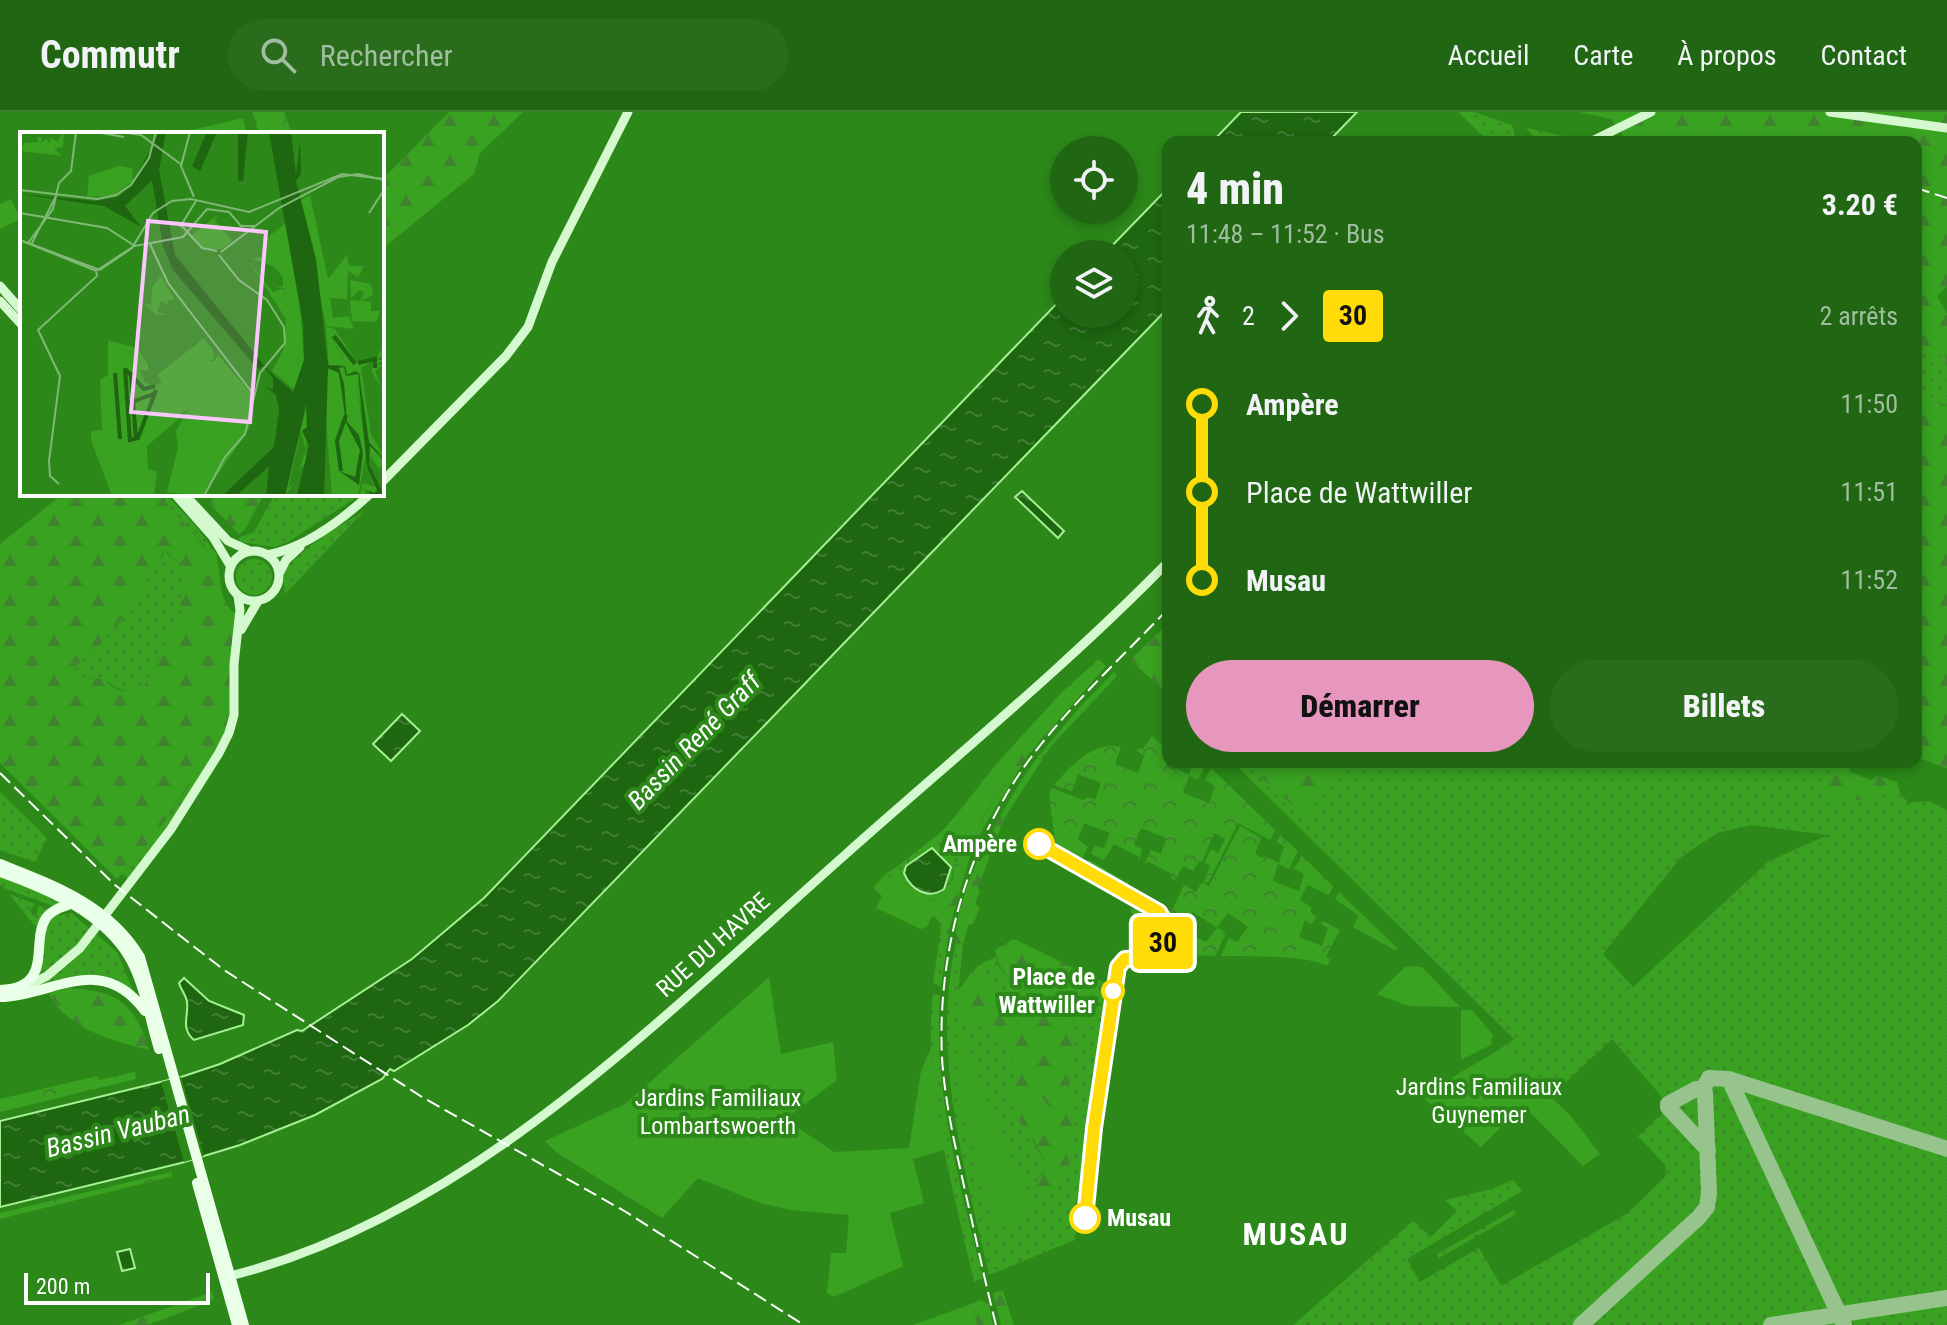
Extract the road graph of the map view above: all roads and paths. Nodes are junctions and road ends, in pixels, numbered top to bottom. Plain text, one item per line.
1 (628, 112) edge
2 (1830, 112) edge
3 (1645, 114) edge
4 (1947, 128) edge
5 (1602, 136) edge
6 (0, 286) edge
7 (0, 301) edge
8 (20, 309) edge
9 (20, 323) edge
10 (384, 480) edge
11 (177, 496) edge
12 (186, 496) edge
13 (368, 496) edge
14 (305, 542) junction
15 (250, 551) junction
16 (267, 555) junction
17 (231, 567) junction
18 (1162, 568) edge
19 (279, 574) junction
20 (238, 596) junction
21 (258, 601) junction
22 (239, 633) junction
23 (0, 864) edge
24 (0, 872) edge
25 (84, 907) junction
26 (110, 929) junction
27 (30, 986) junction
28 (0, 990) edge
29 (0, 997) edge
30 (149, 1017) junction
31 (161, 1047) junction
32 (197, 1171) junction
33 (230, 1276) junction
34 (237, 1325) edge
35 (244, 1325) edge

1 - 10 main road
2 - 4 main road
3 - 5 main road
6 - 8 main road
7 - 9 main road
11 - 17 main road
12 - 15 main road
13 - 14 main road
14 - 16 main road
14 - 19 main road
15 - 16 main road
15 - 17 main road
16 - 19 main road
17 - 20 main road
18 - 33 main road, RUE DU HAVRE
19 - 21 main road
20 - 21 main road
20 - 22 main road
21 - 22 main road
22 - 27 main road
23 - 25 main road
24 - 25 main road
25 - 26 main road
25 - 27 main road
26 - 30 main road
26 - 31 main road
27 - 28 main road
27 - 29 main road
27 - 30 main road
30 - 31 main road
31 - 32 main road
32 - 33 main road
32 - 34 main road
33 - 35 main road

